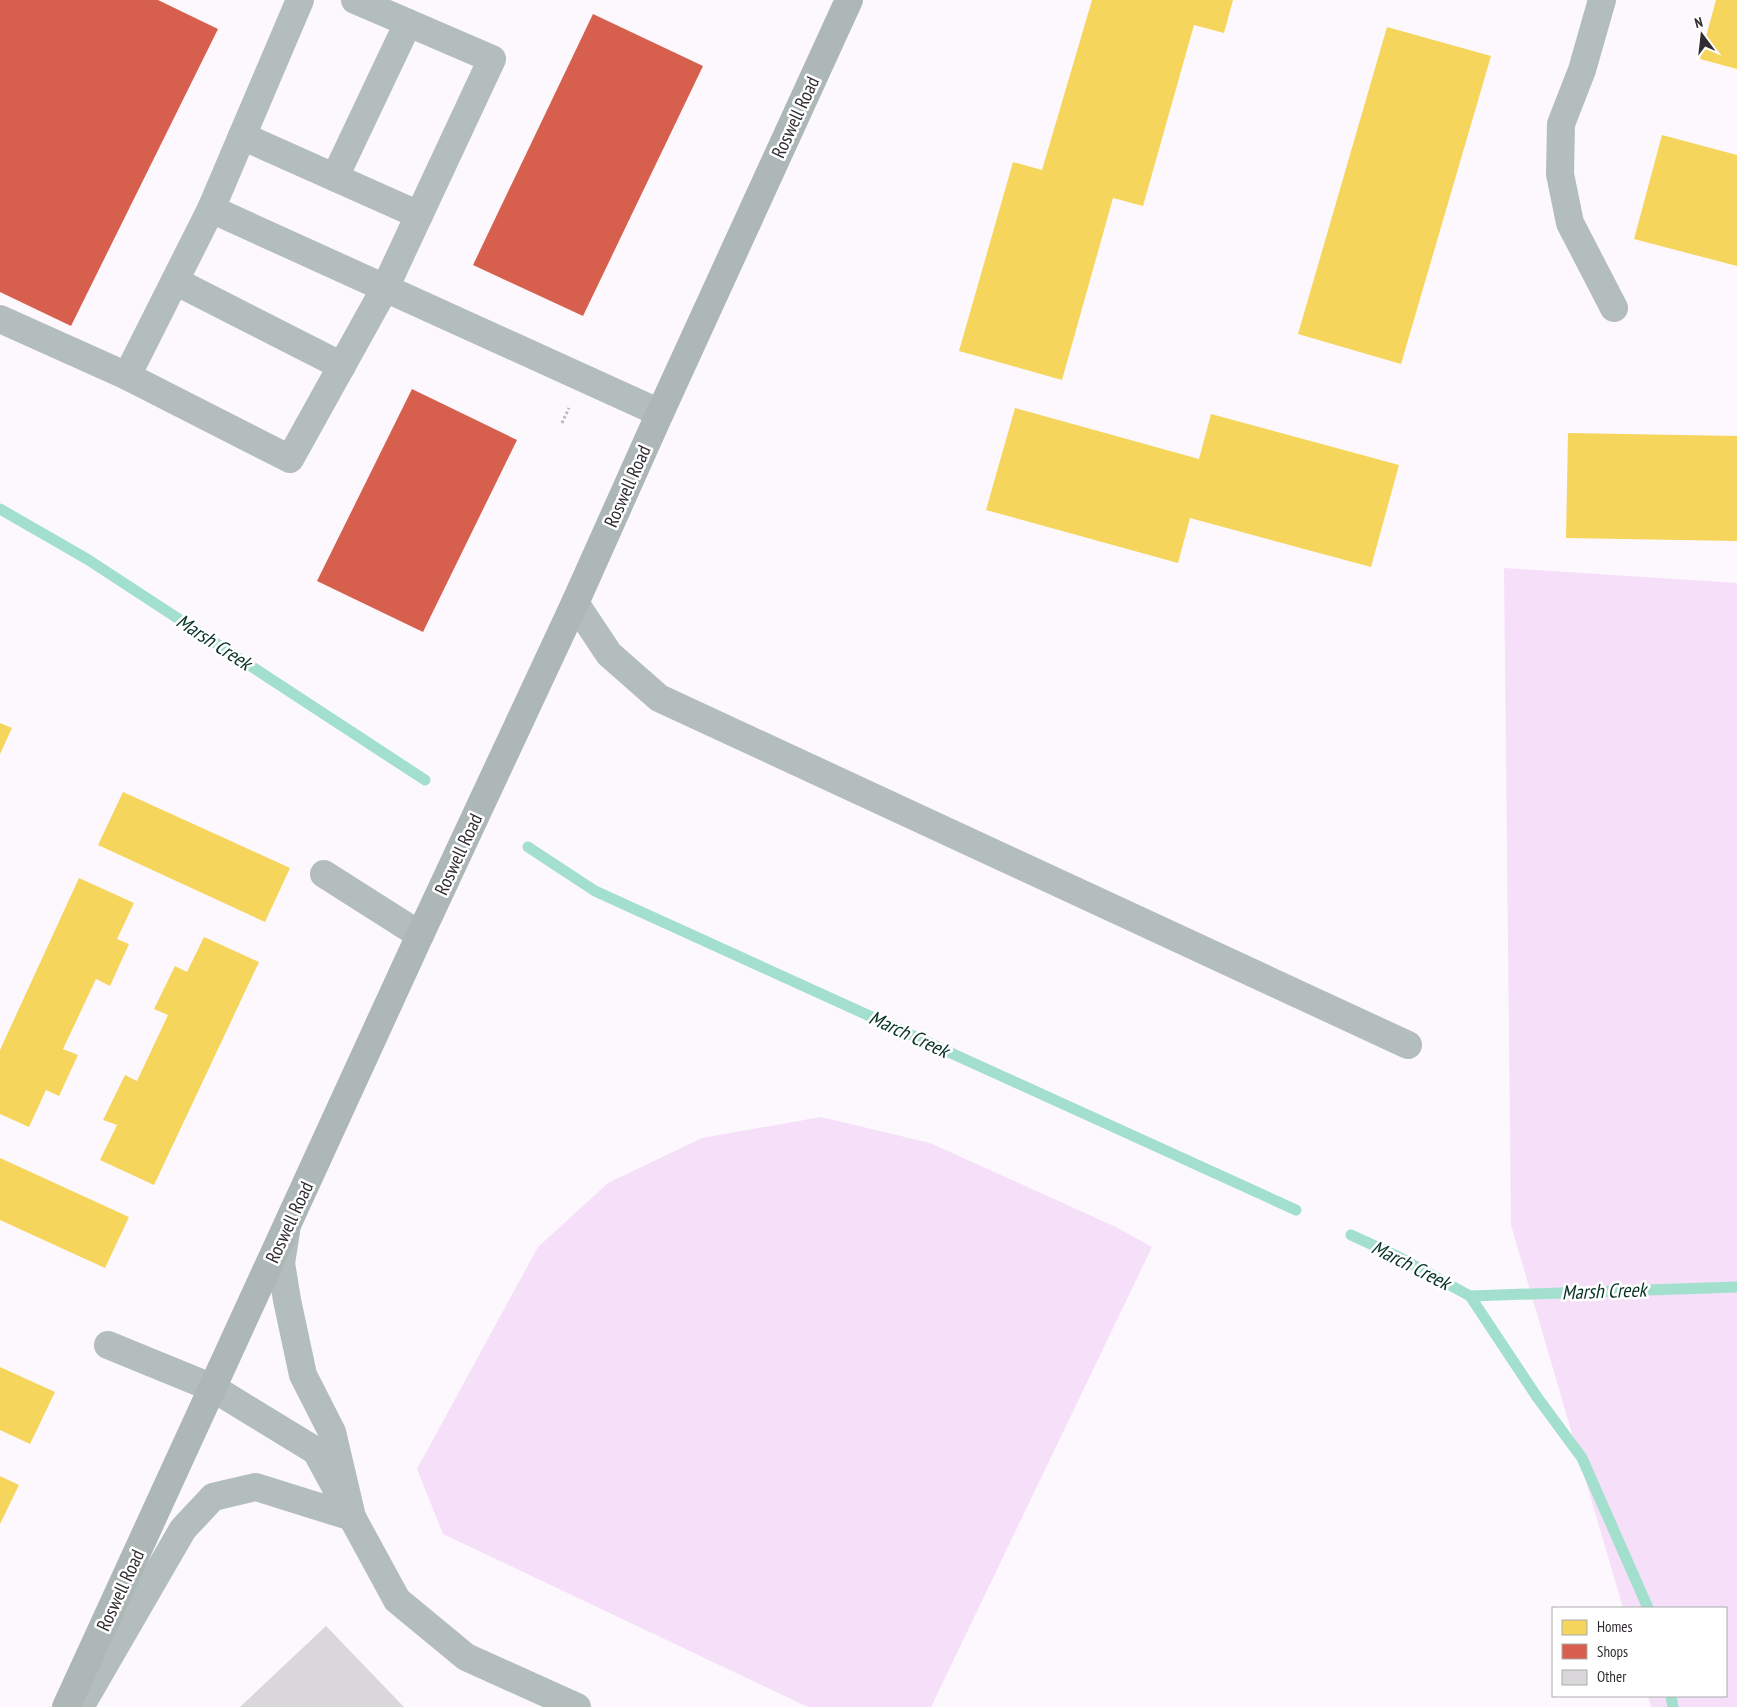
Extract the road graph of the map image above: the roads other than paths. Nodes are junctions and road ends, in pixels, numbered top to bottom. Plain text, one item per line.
1 (300, 0) edge
2 (355, 0) edge
3 (849, 0) edge
4 (1602, 0) edge
5 (408, 23) junction
6 (242, 136) junction
7 (335, 177) junction
8 (211, 209) junction
9 (419, 215) junction
10 (175, 281) junction
11 (385, 288) junction
12 (1614, 308) dead end
13 (0, 319) edge
14 (342, 366) junction
15 (127, 376) junction
16 (660, 414) junction
17 (575, 602) junction
18 (324, 874) dead end
19 (420, 934) junction
20 (1408, 1045) dead end
21 (287, 1225) junction
22 (108, 1345) dead end
23 (213, 1388) junction
24 (352, 1517) junction
25 (66, 1707) edge
26 (80, 1707) edge
27 (577, 1707) edge

1 - 6 lane
2 - 5 lane
3 - 16 main road, Roswell Road
4 - 12 lane
5 - 7 lane
5 - 9 lane
6 - 7 lane
6 - 8 lane
7 - 9 lane
8 - 10 lane
8 - 11 lane
9 - 11 lane
10 - 14 lane
10 - 15 lane
11 - 14 lane
11 - 16 lane
13 - 15 lane
14 - 15 lane
16 - 17 main road, Roswell Road
17 - 19 main road, Roswell Road
17 - 20 lane
18 - 19 lane
19 - 21 main road, Roswell Road
21 - 23 main road, Roswell Road
21 - 24 lane
22 - 23 lane
23 - 24 lane
23 - 25 main road, Roswell Road
24 - 26 lane
24 - 27 lane

